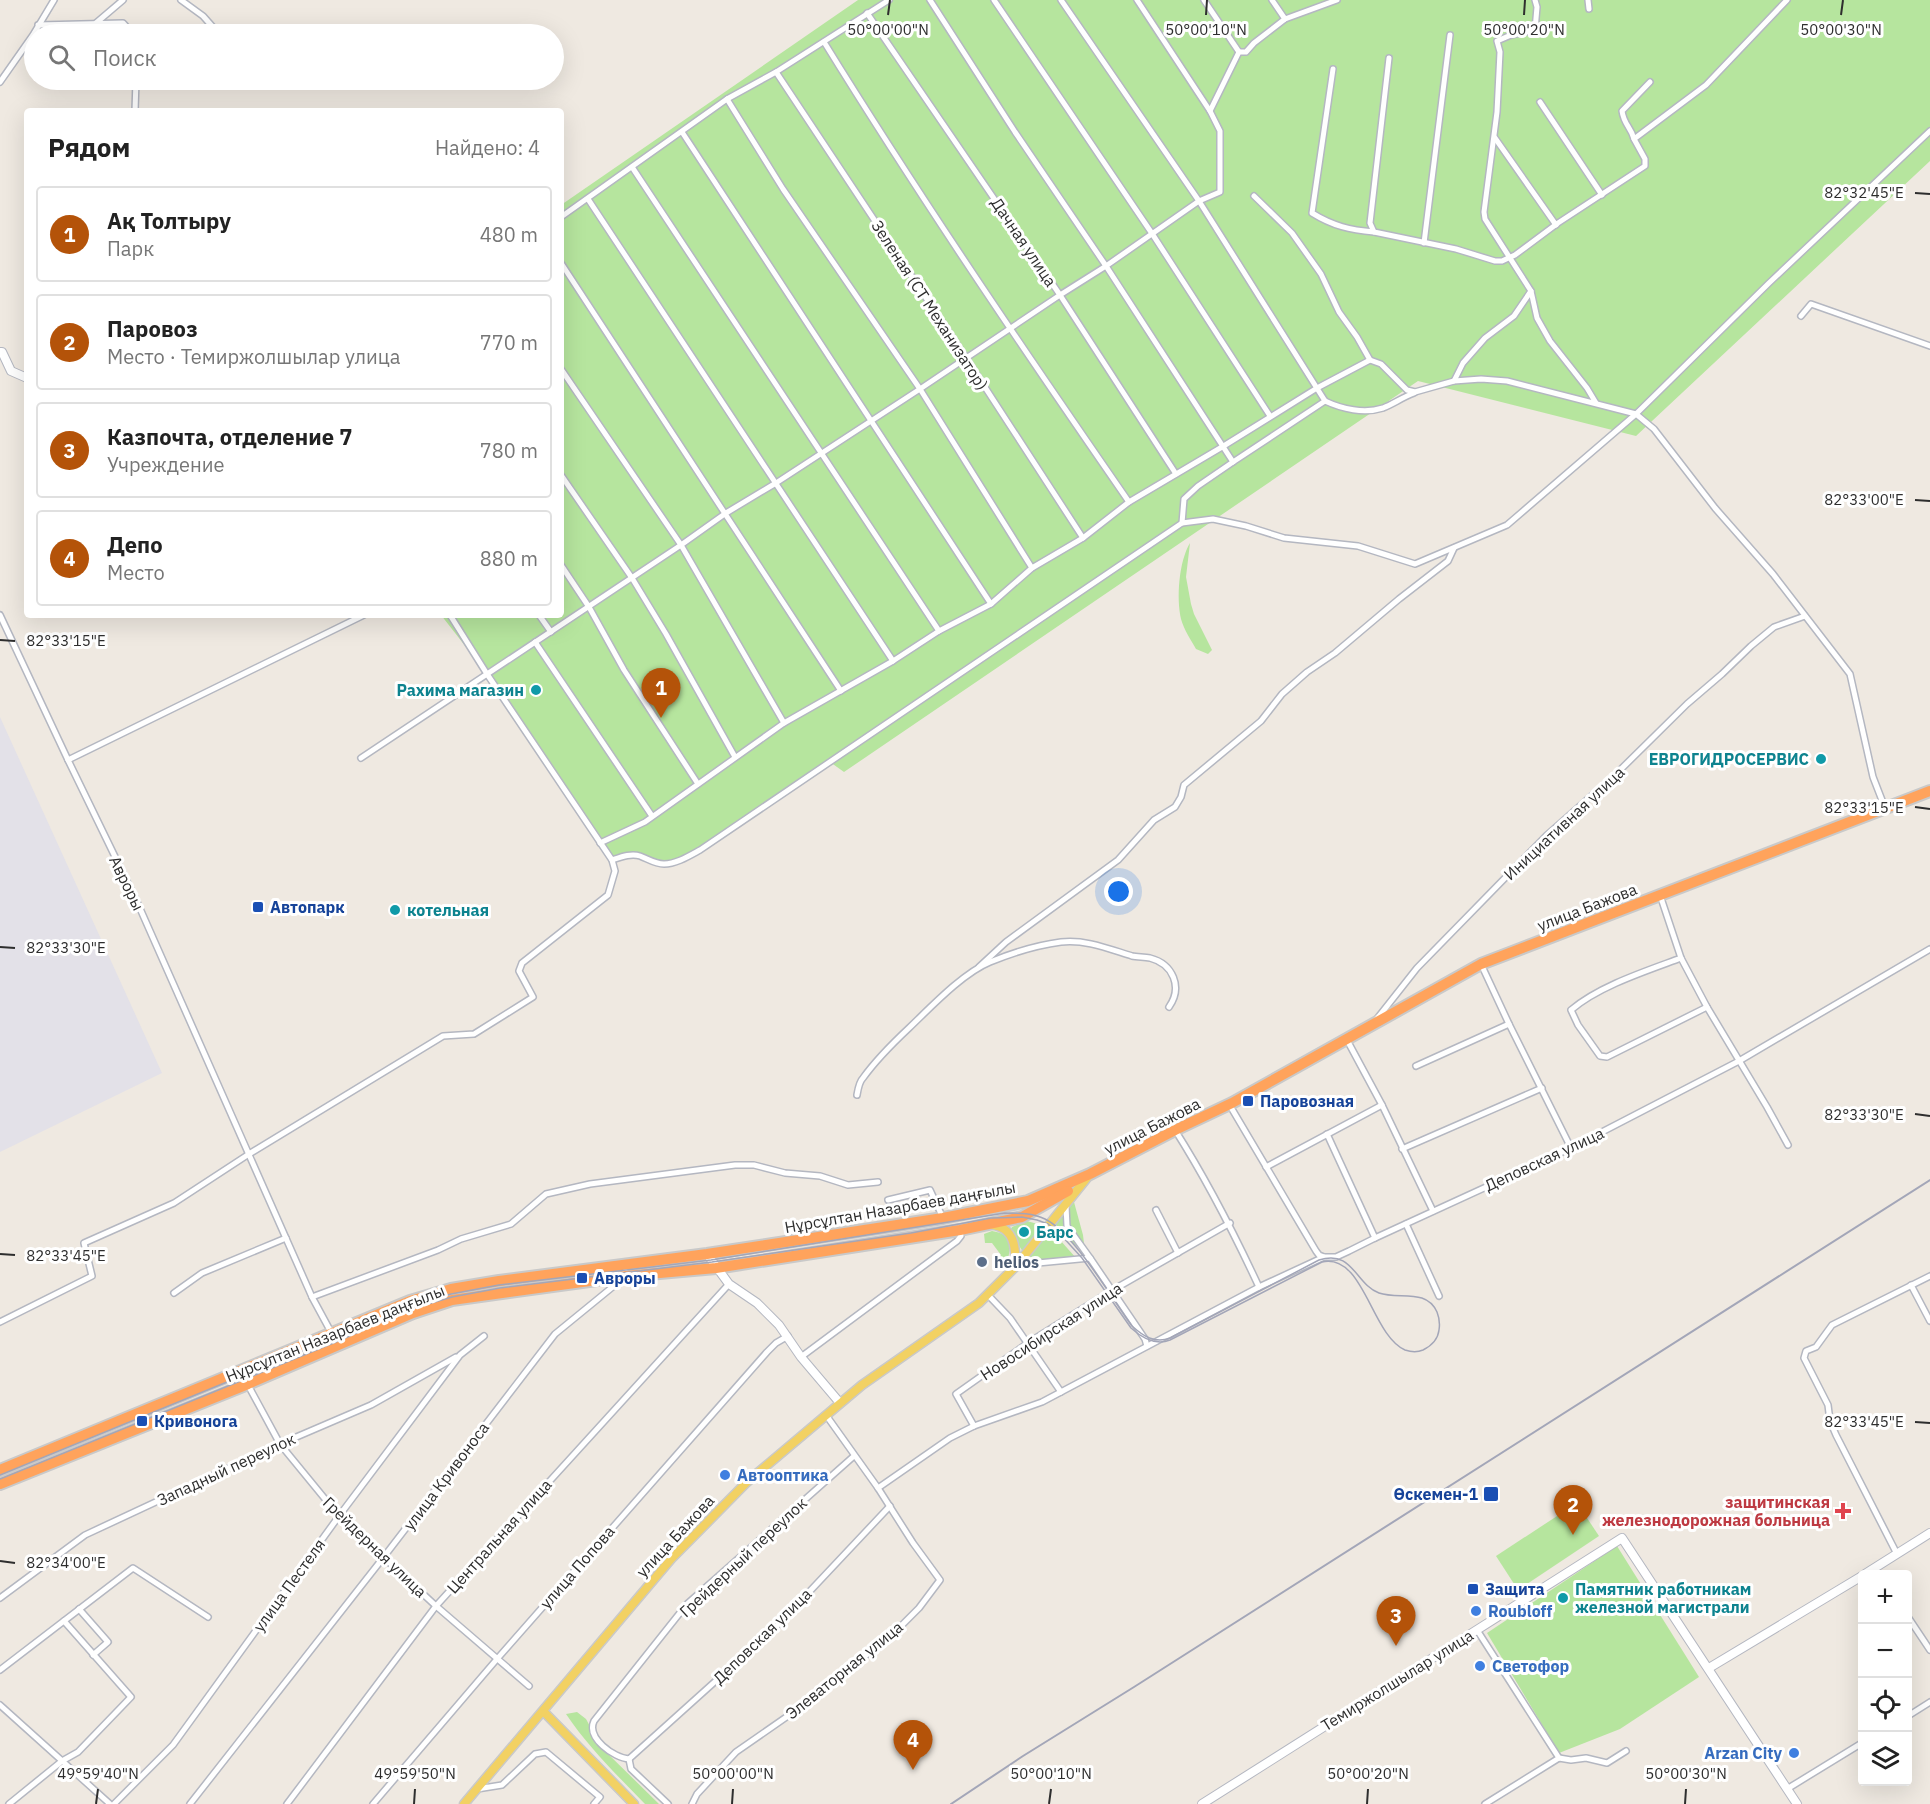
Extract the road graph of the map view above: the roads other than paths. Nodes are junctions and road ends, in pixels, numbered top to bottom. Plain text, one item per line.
1 (54, 0) edge
2 (123, 0) edge
3 (182, 0) edge
4 (890, 0) edge
5 (930, 0) edge
6 (994, 0) edge
7 (1061, 0) edge
8 (1137, 0) edge
9 (1204, 0) edge
10 (1272, 0) edge
11 (1337, 0) edge
12 (1535, 0) edge
13 (1588, 0) edge
14 (1787, 0) edge
15 (1589, 9) dead end
16 (867, 13) junction
17 (1285, 20) junction
18 (96, 23) junction
19 (39, 24) edge
20 (67, 24) edge
21 (124, 24) edge
22 (210, 24) edge
23 (1450, 35) dead end
24 (824, 42) junction
25 (24, 46) edge
26 (1239, 52) junction
27 (1389, 58) dead end
28 (1332, 69) dead end
29 (776, 72) junction
30 (0, 82) edge
31 (1650, 82) dead end
32 (136, 90) edge
33 (728, 99) junction
34 (1540, 102) dead end
35 (135, 108) edge
36 (1210, 111) junction
37 (1930, 131) edge
38 (682, 132) junction
39 (1495, 138) junction
40 (1634, 140) junction
41 (632, 167) junction
42 (1254, 195) dead end
43 (1602, 195) junction
44 (588, 199) junction
45 (1200, 201) junction
46 (564, 215) edge
47 (1556, 225) junction
48 (1374, 232) junction
49 (1153, 235) junction
50 (1424, 243) junction
51 (1509, 258) junction
52 (1107, 266) junction
53 (564, 268) edge
54 (1531, 291) junction
55 (1060, 295) junction
56 (1801, 316) dead end
57 (1010, 329) junction
58 (1930, 346) edge
59 (0, 352) edge
60 (966, 358) junction
61 (1370, 360) junction
62 (564, 373) edge
63 (24, 377) edge
64 (1454, 381) junction
65 (1317, 388) junction
66 (920, 389) junction
67 (1415, 392) junction
68 (1325, 401) junction
69 (1596, 404) junction
70 (1636, 414) junction
71 (1270, 416) junction
72 (871, 421) junction
73 (1222, 447) junction
74 (822, 452) junction
75 (1233, 462) junction
76 (1176, 474) junction
77 (564, 479) edge
78 (776, 483) junction
79 (1129, 502) junction
80 (726, 513) junction
81 (1182, 523) junction
82 (1083, 538) junction
83 (681, 545) junction
84 (1454, 548) junction
85 (1032, 568) junction
86 (564, 570) edge
87 (632, 578) junction
88 (991, 604) junction
89 (589, 607) junction
90 (0, 615) edge
91 (1805, 616) junction
92 (357, 618) edge
93 (452, 618) edge
94 (541, 618) edge
95 (939, 631) junction
96 (551, 632) junction
97 (535, 642) junction
98 (893, 661) junction
99 (487, 674) junction
100 (841, 691) junction
101 (784, 723) junction
102 (735, 757) junction
103 (360, 758) dead end
104 (68, 760) junction
105 (698, 784) junction
106 (1930, 790) edge
107 (1886, 808) junction
108 (652, 816) junction
109 (600, 843) junction
110 (612, 860) junction
111 (1660, 895) junction
112 (1930, 949) edge
113 (1681, 958) junction
114 (1481, 964) junction
115 (979, 967) junction
116 (1169, 1007) dead end
117 (1707, 1007) junction
118 (1509, 1024) junction
119 (1369, 1028) junction
120 (1347, 1040) junction
121 (1739, 1061) junction
122 (1416, 1066) dead end
123 (1542, 1088) junction
124 (857, 1095) dead end
125 (1229, 1104) junction
126 (1382, 1105) junction
127 (1175, 1130) junction
128 (1327, 1134) junction
129 (1788, 1145) dead end
130 (1571, 1148) junction
131 (1402, 1149) junction
132 (249, 1154) junction
133 (1266, 1167) junction
134 (1090, 1174) junction
135 (878, 1182) dead end
136 (888, 1200) dead end
137 (1066, 1206) junction
138 (1156, 1210) dead end
139 (1433, 1211) junction
140 (943, 1218) junction
141 (1230, 1223) junction
142 (989, 1224) junction
143 (1406, 1224) junction
144 (960, 1230) junction
145 (285, 1238) junction
146 (1375, 1238) junction
147 (1178, 1253) junction
148 (707, 1254) junction
149 (1324, 1257) junction
150 (1089, 1258) junction
151 (1016, 1266) junction
152 (716, 1268) junction
153 (625, 1271) junction
154 (1930, 1276) edge
155 (729, 1284) junction
156 (1911, 1286) junction
157 (1259, 1287) junction
158 (1111, 1291) junction
159 (174, 1293) dead end
160 (988, 1295) junction
161 (1439, 1296) dead end
162 (312, 1297) junction
163 (1930, 1321) edge
164 (0, 1322) edge
165 (331, 1333) junction
166 (484, 1336) dead end
167 (788, 1336) junction
168 (1028, 1343) junction
169 (1147, 1346) junction
170 (338, 1347) junction
171 (460, 1355) junction
172 (801, 1357) junction
173 (248, 1384) junction
174 (1061, 1392) junction
175 (840, 1403) junction
176 (826, 1415) junction
177 (974, 1426) junction
178 (280, 1444) junction
179 (854, 1455) junction
180 (0, 1470) edge
181 (0, 1484) edge
182 (878, 1488) junction
183 (890, 1506) junction
184 (339, 1516) junction
185 (1930, 1533) edge
186 (1897, 1554) junction
187 (383, 1558) junction
188 (1878, 1570) edge
189 (1858, 1579) edge
190 (0, 1598) edge
191 (436, 1606) junction
192 (79, 1609) junction
193 (208, 1617) dead end
194 (64, 1621) junction
195 (1912, 1623) edge
196 (1477, 1630) junction
197 (1930, 1650) edge
198 (93, 1655) junction
199 (496, 1659) junction
200 (1709, 1668) junction
201 (0, 1670) edge
202 (529, 1686) dead end
203 (1930, 1702) edge
204 (1, 1708) edge
205 (544, 1712) junction
206 (1912, 1713) edge
207 (1858, 1746) edge
208 (1626, 1751) dead end
209 (1559, 1758) junction
210 (629, 1759) junction
211 (62, 1761) junction
212 (477, 1789) junction
213 (1787, 1789) junction
214 (9, 1804) edge
215 (112, 1804) edge
216 (190, 1804) edge
217 (287, 1804) edge
218 (373, 1804) edge
219 (464, 1804) edge
220 (594, 1804) edge
221 (634, 1804) edge
222 (668, 1804) edge
223 (692, 1804) edge
224 (1202, 1804) edge
225 (1485, 1804) edge
226 (1797, 1804) edge

1 - 19 street
2 - 18 street
3 - 22 street
4 - 16 street
5 - 52 street
6 - 49 street
7 - 45 street
8 - 36 street
9 - 26 street
10 - 17 street
11 - 17 street
12 - 39 street
13 - 15 street
14 - 40 street
16 - 24 street
16 - 55 street, Дачная улица
17 - 26 street
18 - 20 street
18 - 21 street
23 - 50 street
24 - 29 street
24 - 57 street
25 - 30 street
26 - 36 street
27 - 48 street
28 - 48 street
29 - 33 street
29 - 60 street, Зеленая (СТ Механизатор)
31 - 40 street
32 - 35 street
33 - 38 street
33 - 66 street
34 - 43 street
36 - 45 street
37 - 70 street
38 - 41 street
38 - 72 street
39 - 47 street
39 - 51 street
40 - 43 street
41 - 44 street
41 - 74 street
42 - 61 street
43 - 47 street
44 - 46 street
44 - 78 street
45 - 49 street
45 - 65 street
47 - 51 street
48 - 50 street
49 - 52 street
49 - 71 street
50 - 51 street
51 - 54 street
52 - 55 street
52 - 73 street
53 - 80 street
54 - 64 street
54 - 69 street
55 - 57 street
55 - 76 street, Дачная улица
56 - 58 street
57 - 60 street
57 - 79 street
59 - 63 street
60 - 66 street
60 - 82 street, Зеленая (СТ Механизатор)
61 - 65 street
61 - 67 street
62 - 83 street
64 - 67 street
64 - 69 street
65 - 68 street
65 - 71 street
66 - 72 street
66 - 85 street
67 - 68 street
68 - 75 street
69 - 70 street
70 - 84 street
70 - 91 street
71 - 73 street
72 - 74 street
72 - 88 street
73 - 75 street
73 - 76 street
74 - 78 street
74 - 95 street
75 - 81 street
76 - 79 street
77 - 87 street
78 - 80 street
78 - 98 street
79 - 82 street
80 - 83 street
80 - 100 street
81 - 84 street
81 - 110 street
82 - 85 street
83 - 87 street
83 - 101 street
84 - 115 street
85 - 88 street
86 - 89 street
87 - 89 street
87 - 102 street
88 - 95 street
89 - 96 street
89 - 105 street
90 - 104 street, Авроры
91 - 107 street
91 - 119 street, Инициативная улица
92 - 104 street
93 - 99 street
94 - 96 street
95 - 98 street
96 - 97 street
97 - 99 street
97 - 108 street
98 - 100 street
99 - 103 street
99 - 109 street
100 - 101 street
101 - 102 street
102 - 105 street
104 - 132 street, Авроры
105 - 108 street
106 - 107 highway, улица Бажова
107 - 111 highway, улица Бажова
108 - 109 street
109 - 110 street
110 - 132 street
111 - 113 street
111 - 114 highway, улица Бажова
112 - 121 street, Деповская улица
113 - 117 street
113 - 117 street
114 - 118 street
114 - 119 highway, улица Бажова
115 - 116 street
115 - 124 street
117 - 121 street
118 - 122 street
118 - 123 street
119 - 120 highway, улица Бажова
120 - 125 highway, улица Бажова
120 - 126 street
121 - 129 street
121 - 130 street, Деповская улица
123 - 130 street
123 - 131 street
125 - 127 highway, улица Бажова
125 - 133 street
126 - 128 street
126 - 131 street
127 - 134 highway, улица Бажова
127 - 141 street
128 - 133 street
128 - 146 street
130 - 139 street, Деповская улица
131 - 139 street
132 - 145 street, Авроры
132 - 164 street
133 - 149 street
134 - 137 main road, улица Бажова
134 - 140 highway, Нұрсұлтан Назарбаев даңғылы
134 - 142 highway, Нұрсұлтан Назарбаев даңғылы
135 - 162 street
136 - 140 street
137 - 150 street
137 - 151 main road, улица Бажова
138 - 147 street
139 - 143 street, Деповская улица
140 - 148 highway, Нұрсұлтан Назарбаев даңғылы
141 - 147 street, Новосибирская улица
141 - 157 street
142 - 144 highway, Нұрсұлтан Назарбаев даңғылы
142 - 151 main road
143 - 146 street, Деповская улица
143 - 161 street
144 - 152 highway, Нұрсұлтан Назарбаев даңғылы
144 - 172 street
145 - 159 street
145 - 162 street, Авроры
146 - 149 street, Деповская улица
147 - 158 street, Новосибирская улица
148 - 152 street
148 - 153 highway, Нұрсұлтан Назарбаев даңғылы
149 - 157 street, Деповская улица
150 - 151 street
150 - 158 street
151 - 160 main road, улица Бажова
152 - 153 highway, Нұрсұлтан Назарбаев даңғылы
152 - 155 street
153 - 165 highway, Нұрсұлтан Назарбаев даңғылы
153 - 170 highway, Нұрсұлтан Назарбаев даңғылы
153 - 187 street, улица Кривоноса
154 - 156 street
155 - 167 street
155 - 191 street, Центральная улица
156 - 163 street
156 - 186 street
157 - 169 street, Деповская улица
158 - 168 street, Новосибирская улица
158 - 169 street
160 - 168 street
160 - 175 main road, улица Бажова
162 - 165 street, Авроры
165 - 170 street, Авроры
165 - 180 highway, Нұрсұлтан Назарбаев даңғылы
166 - 171 street, улица Пестеля
167 - 172 street
167 - 199 street, улица Попова
168 - 174 street
168 - 177 street, Новосибирская улица
169 - 174 street, Деповская улица
170 - 173 highway, Нұрсұлтан Назарбаев даңғылы
171 - 178 street, Западный переулок
171 - 184 street, улица Пестеля
172 - 175 street
173 - 178 street, Грейдерная улица
173 - 181 highway, Нұрсұлтан Назарбаев даңғылы
174 - 177 street, Деповская улица
175 - 176 main road, улица Бажова
176 - 179 street
176 - 205 main road, улица Бажова
177 - 182 street, Деповская улица
178 - 184 street, Грейдерная улица
178 - 190 street, Западный переулок
179 - 182 street
179 - 210 street, Грейдерный переулок
182 - 183 street
183 - 210 street, Деповская улица
183 - 223 street, Элеваторная улица
184 - 187 street, Грейдерная улица
184 - 215 street, улица Пестеля
185 - 186 street
186 - 188 street
187 - 191 street, Грейдерная улица
187 - 216 street, улица Кривоноса
189 - 200 street
191 - 199 street, Грейдерная улица
191 - 217 street, Центральная улица
192 - 193 street
192 - 194 street
192 - 198 street
194 - 198 street
194 - 201 street
195 - 197 street
196 - 200 street, Темиржолшылар улица
196 - 209 street
196 - 224 street, Темиржолшылар улица
198 - 211 street
199 - 202 street, Грейдерная улица
199 - 218 street, улица Попова
200 - 213 street
203 - 206 street
204 - 211 street
205 - 212 main road, улица Бажова
205 - 221 main road
207 - 213 street
208 - 209 street
209 - 225 street
210 - 222 street
211 - 214 street
211 - 215 street
212 - 219 main road, улица Бажова
212 - 220 street
213 - 226 street

